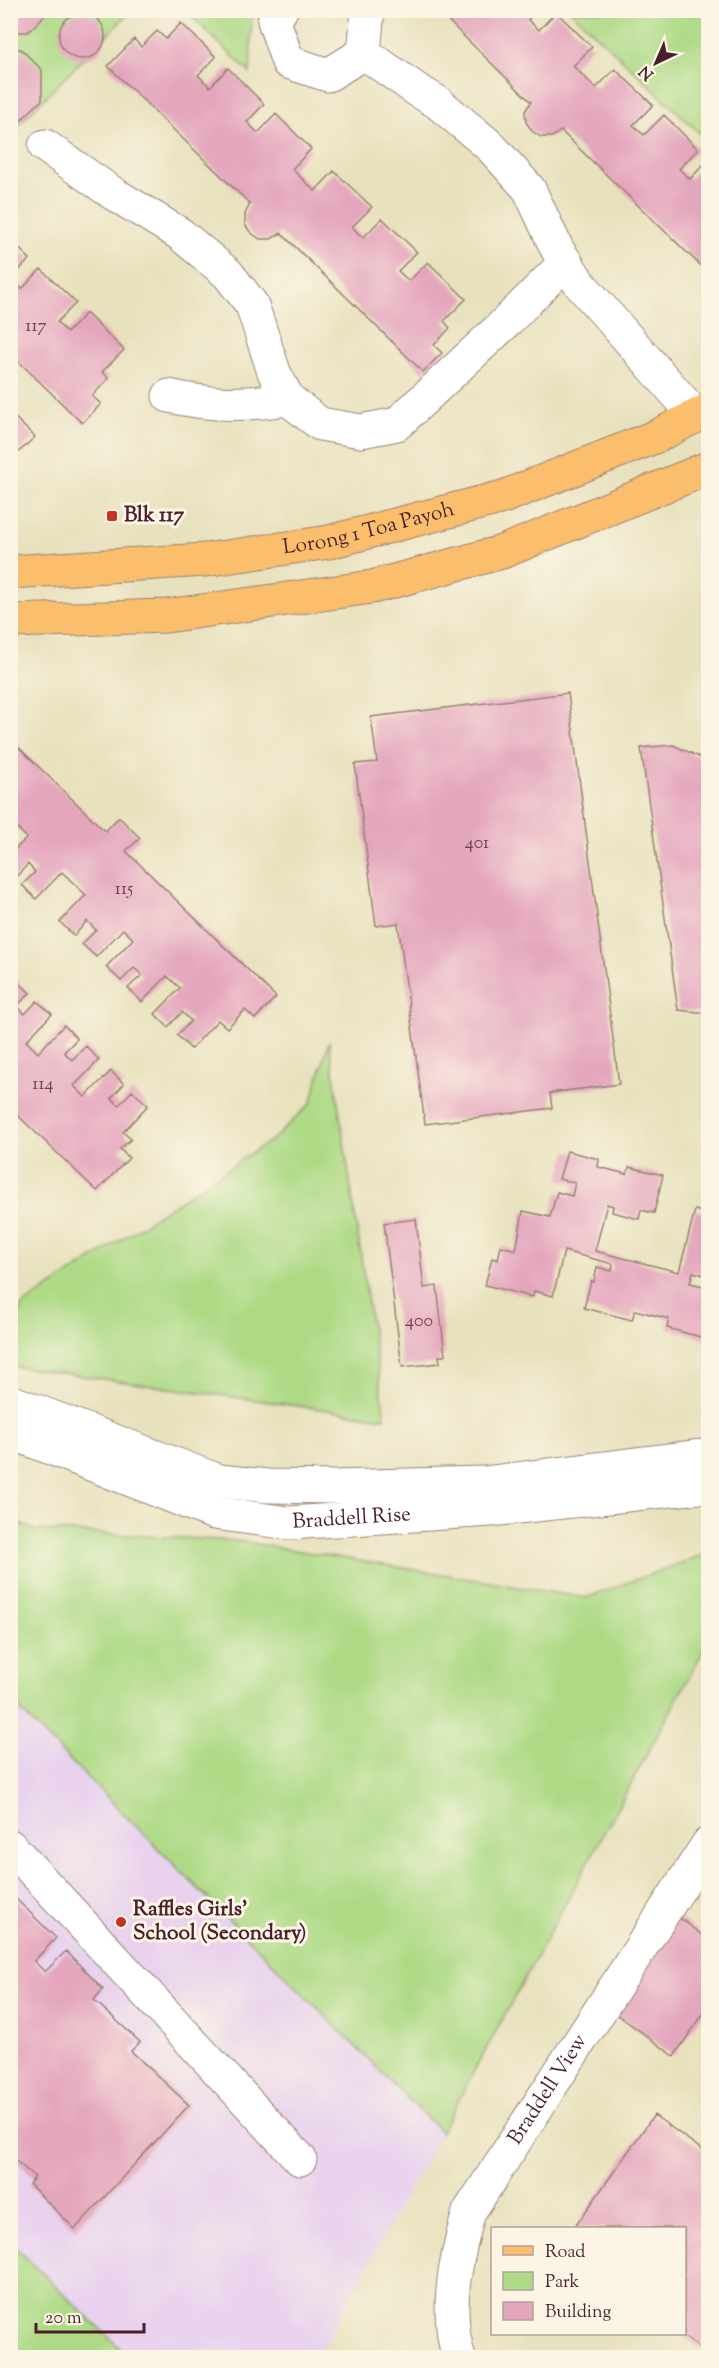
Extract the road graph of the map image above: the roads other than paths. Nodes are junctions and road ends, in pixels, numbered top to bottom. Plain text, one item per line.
1 (281, 10) edge
2 (368, 10) edge
3 (364, 53) junction
4 (45, 146) dead end
5 (566, 262) junction
6 (169, 396) dead end
7 (288, 399) junction
8 (702, 413) edge
9 (708, 468) edge
10 (10, 572) edge
11 (10, 621) edge
12 (10, 1401) edge
13 (10, 1432) edge
14 (708, 1455) edge
15 (708, 1486) edge
16 (708, 1844) edge
17 (10, 1846) edge
18 (300, 2159) dead end
19 (459, 2358) edge

1 - 3 street
2 - 3 street
3 - 5 street
4 - 7 street
5 - 7 street
5 - 8 street
6 - 7 street
8 - 10 main road, Lorong 1 Toa Payoh
9 - 11 main road
12 - 14 street, Braddell Rise
13 - 15 street, Braddell Rise
16 - 19 street, Braddell View
17 - 18 street

